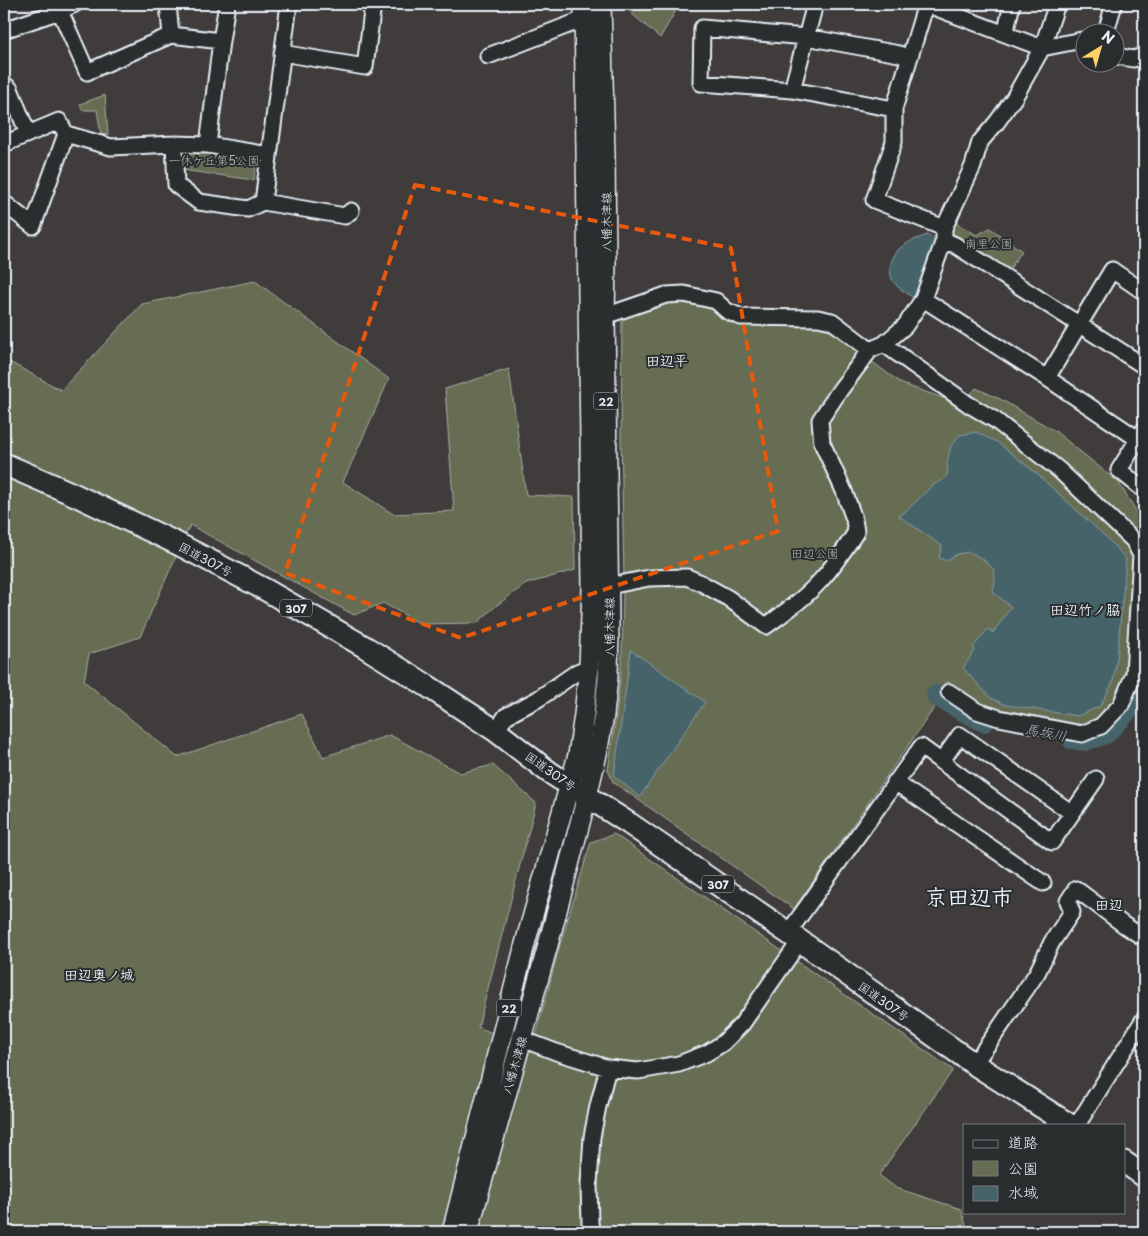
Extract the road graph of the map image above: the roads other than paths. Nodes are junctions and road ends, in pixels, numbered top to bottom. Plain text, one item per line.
1 (76, 4) edge
2 (168, 4) edge
3 (227, 4) edge
4 (289, 4) edge
5 (373, 4) edge
6 (601, 4) edge
7 (815, 4) edge
8 (926, 4) edge
9 (1012, 4) edge
10 (1057, 4) edge
11 (1114, 4) edge
12 (60, 11) junction
13 (584, 12) edge
14 (1109, 22) edge
15 (4, 30) edge
16 (1004, 34) junction
17 (172, 35) junction
18 (806, 37) junction
19 (221, 41) junction
20 (1076, 41) edge
21 (1042, 48) junction
22 (282, 54) junction
23 (488, 56) dead end
24 (1144, 56) edge
25 (909, 58) junction
26 (1126, 58) edge
27 (4, 84) edge
28 (792, 90) junction
29 (894, 109) junction
30 (28, 134) junction
31 (66, 134) junction
32 (4, 144) edge
33 (174, 144) junction
34 (208, 144) junction
35 (269, 155) junction
36 (263, 202) junction
37 (4, 203) edge
38 (351, 211) dead end
39 (944, 234) junction
40 (1144, 292) edge
41 (923, 299) junction
42 (605, 316) junction
43 (1079, 325) junction
44 (877, 347) junction
45 (1144, 366) edge
46 (1047, 378) junction
47 (1141, 434) edge
48 (4, 464) edge
49 (1144, 490) edge
50 (609, 586) junction
51 (1144, 633) edge
52 (1134, 662) junction
53 (589, 666) junction
54 (949, 692) dead end
55 (496, 731) junction
56 (941, 762) junction
57 (1096, 779) dead end
58 (895, 782) junction
59 (579, 790) junction
60 (1072, 813) junction
61 (1043, 883) dead end
62 (794, 937) junction
63 (1144, 938) edge
64 (1144, 1019) edge
65 (522, 1039) junction
66 (974, 1064) junction
67 (608, 1068) junction
68 (1068, 1124) edge
69 (1078, 1124) edge
70 (1126, 1163) edge
71 (1144, 1176) edge
72 (452, 1232) edge
73 (468, 1232) edge
74 (592, 1232) edge

1 - 12 street
2 - 17 street
3 - 19 street
4 - 22 street
5 - 22 street
6 - 42 main road, 八幡木津線 / 22
7 - 18 street
8 - 16 street
8 - 25 street
9 - 16 street
10 - 21 street
11 - 14 street
12 - 15 street
12 - 17 street
13 - 23 street
13 - 53 main road, 八幡木津線 / 22
16 - 21 street
17 - 19 street
18 - 25 street
18 - 28 street
18 - 28 street
19 - 34 street
20 - 21 street
21 - 39 street
22 - 35 street
24 - 26 street
25 - 29 street
27 - 30 street
28 - 29 street
29 - 39 street
30 - 31 street
30 - 32 street
31 - 33 street
31 - 37 street
33 - 34 street
33 - 36 street
34 - 35 street
35 - 36 street
36 - 38 street
39 - 41 street
39 - 43 street
40 - 43 street
41 - 44 street
41 - 46 street
42 - 44 street
42 - 50 main road, 八幡木津線 / 22
43 - 45 street
43 - 46 street
44 - 50 street
44 - 52 street
46 - 47 street
47 - 49 street
48 - 55 highway, 国道307号 / 307
50 - 59 main road, 八幡木津線 / 22
51 - 52 street
52 - 54 street
53 - 55 street
53 - 59 main road, 八幡木津線 / 22
55 - 59 highway, 国道307号 / 307
56 - 58 street
56 - 60 street
56 - 60 street
57 - 60 street
58 - 61 street
58 - 62 street
59 - 62 highway, 国道307号 / 307
59 - 65 main road, 八幡木津線 / 22
59 - 72 main road, 八幡木津線 / 22
62 - 66 highway, 国道307号 / 307
62 - 67 street
63 - 66 street
64 - 69 street
65 - 67 street
65 - 73 main road, 八幡木津線 / 22
66 - 68 highway, 国道307号 / 307
67 - 74 street
70 - 71 highway

